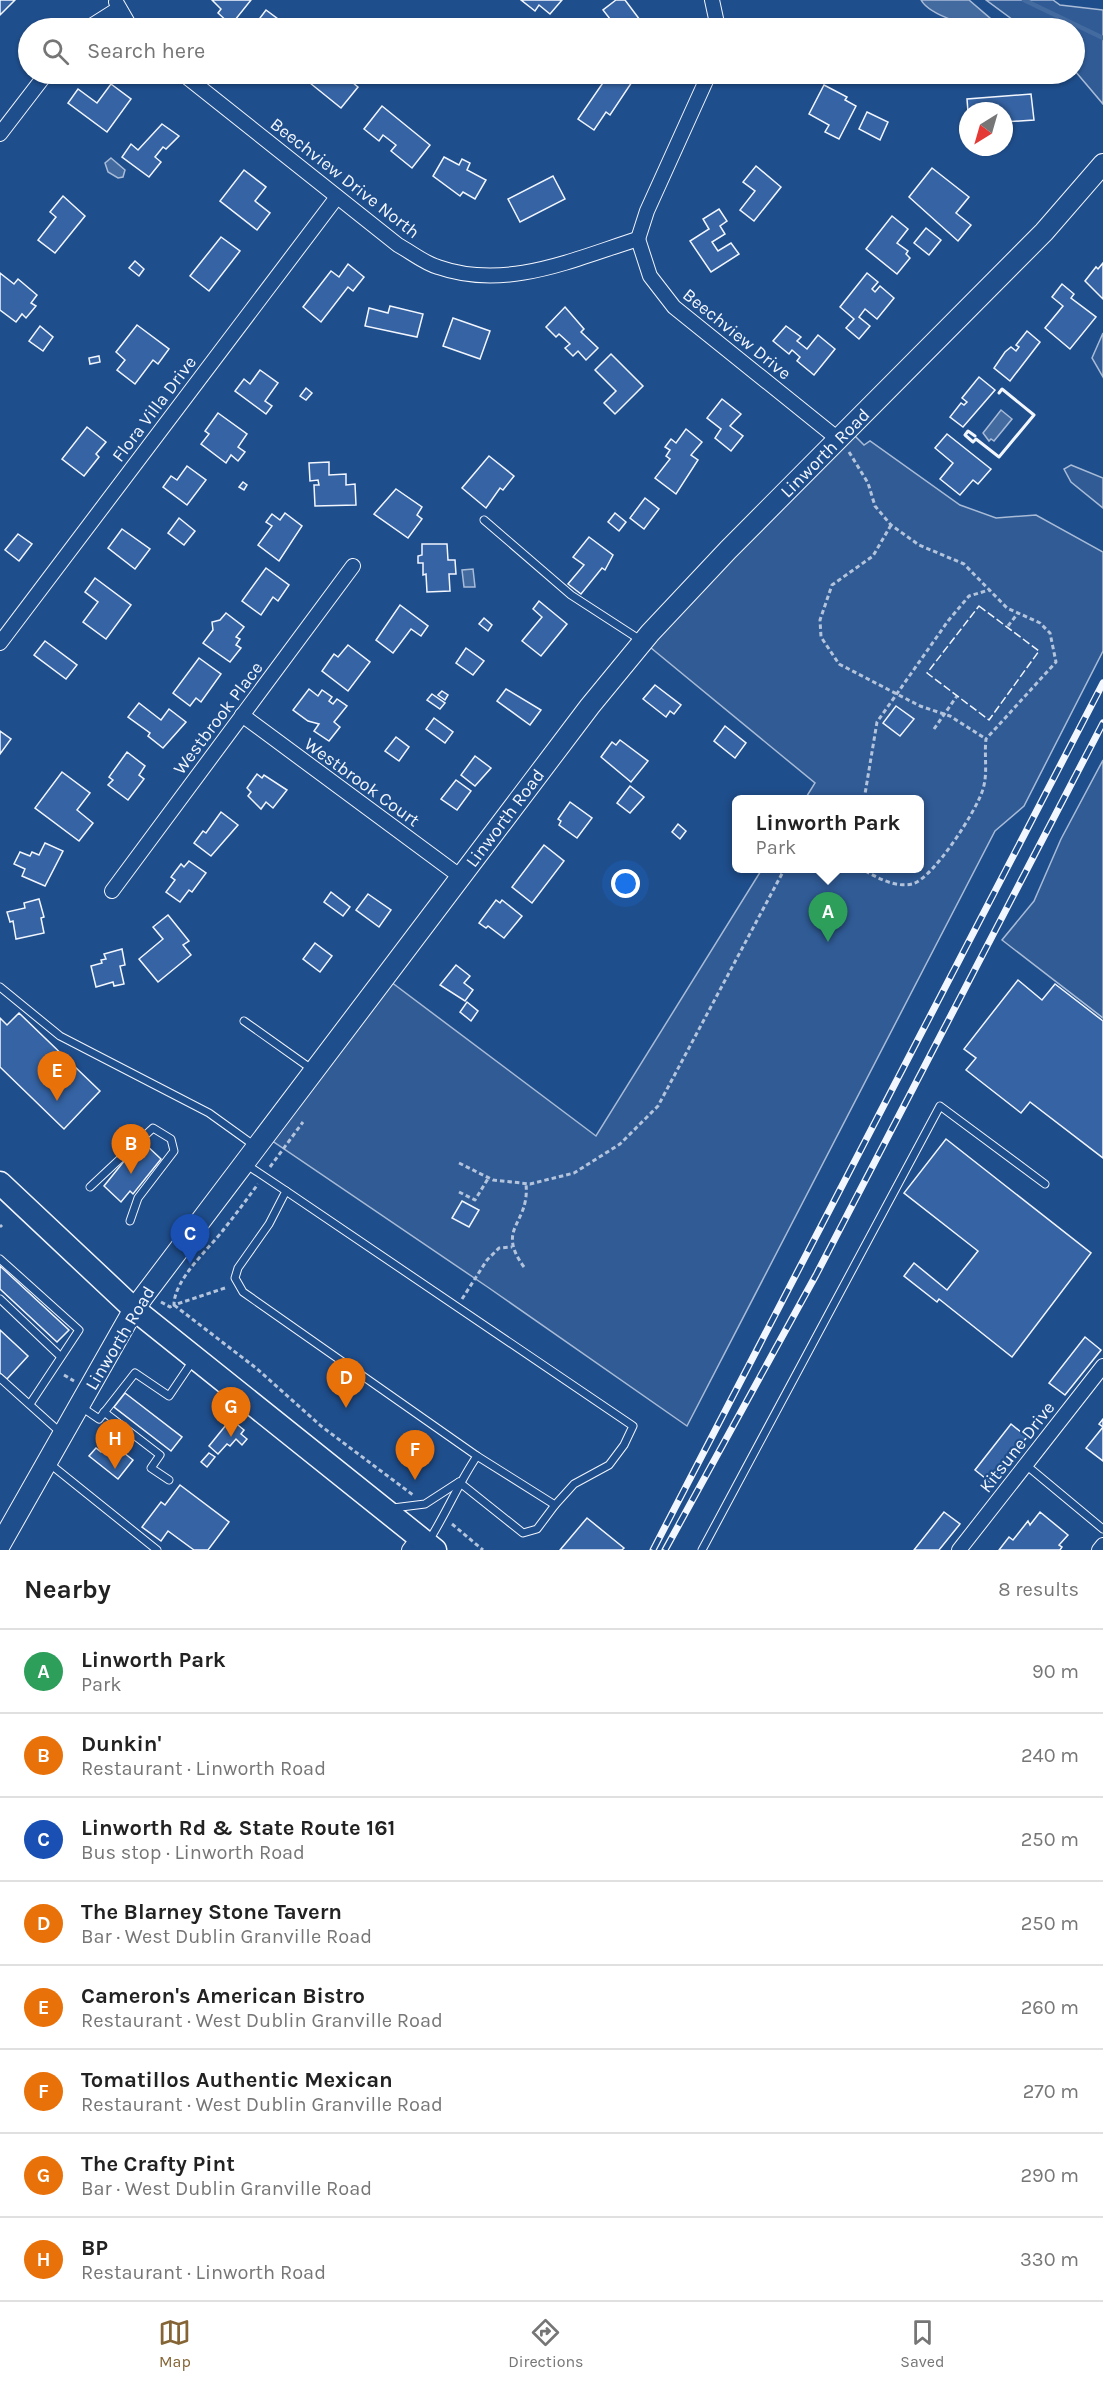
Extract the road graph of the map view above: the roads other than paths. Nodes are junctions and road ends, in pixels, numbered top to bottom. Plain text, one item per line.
1 (712, 0) edge
2 (117, 4) edge
3 (100, 18) edge
4 (125, 18) edge
5 (716, 18) edge
6 (38, 84) edge
7 (196, 84) edge
8 (704, 84) edge
9 (1, 129) edge
10 (1103, 164) edge
11 (337, 197) junction
12 (638, 238) junction
13 (838, 439) junction
14 (484, 520) dead end
15 (353, 566) dead end
16 (642, 641) junction
17 (0, 643) edge
18 (242, 716) junction
19 (461, 877) junction
20 (112, 891) dead end
21 (0, 987) edge
22 (244, 1021) dead end
23 (315, 1071) junction
24 (256, 1148) junction
25 (245, 1164) junction
26 (0, 1183) edge
27 (1045, 1184) dead end
28 (90, 1187) dead end
29 (286, 1191) junction
30 (130, 1221) dead end
31 (0, 1259) edge
32 (0, 1299) edge
33 (134, 1309) junction
34 (60, 1356) junction
35 (196, 1357) junction
36 (1103, 1366) edge
37 (0, 1378) edge
38 (30, 1404) junction
39 (80, 1406) junction
40 (104, 1412) junction
41 (63, 1435) junction
42 (477, 1456) junction
43 (48, 1462) junction
44 (1026, 1465) junction
45 (169, 1480) dead end
46 (459, 1482) junction
47 (555, 1504) junction
48 (383, 1508) junction
49 (1103, 1529) edge
50 (0, 1545) edge
51 (423, 1545) edge
52 (1103, 1545) edge
53 (157, 1550) edge
54 (702, 1550) edge
55 (959, 1550) edge
56 (1099, 1550) edge

1 - 5 street
2 - 3 street
2 - 4 street
6 - 9 street
7 - 11 street, Beechview Drive North
8 - 12 street
10 - 13 main road, Linworth Road
11 - 12 street, Beechview Drive North
11 - 17 street, Flora Villa Drive
12 - 13 street, Beechview Drive
13 - 16 main road, Linworth Road
14 - 16 lane
15 - 18 street, Westbrook Place
16 - 19 main road, Linworth Road
18 - 19 street, Westbrook Court
18 - 20 street, Westbrook Place
19 - 23 main road, Linworth Road
21 - 24 lane
22 - 23 lane
23 - 24 main road, Linworth Road
24 - 25 main road, Linworth Road
25 - 29 lane
25 - 33 main road, Linworth Road
26 - 33 main road
27 - 54 lane
28 - 30 lane
29 - 42 lane
29 - 47 lane
31 - 34 lane
32 - 34 lane
33 - 35 main road
33 - 39 main road, Linworth Road
34 - 38 lane
35 - 40 lane
35 - 48 main road
36 - 44 street, Kitsune Drive
37 - 38 lane
38 - 41 lane
39 - 40 lane
39 - 41 main road, Linworth Road
40 - 45 lane
41 - 43 main road, Linworth Road
42 - 46 lane
42 - 47 lane
43 - 50 main road, Linworth Road
43 - 53 lane
44 - 49 lane
44 - 55 street, Kitsune Drive
46 - 47 lane
46 - 48 lane
46 - 51 lane
48 - 51 main road
52 - 56 street

